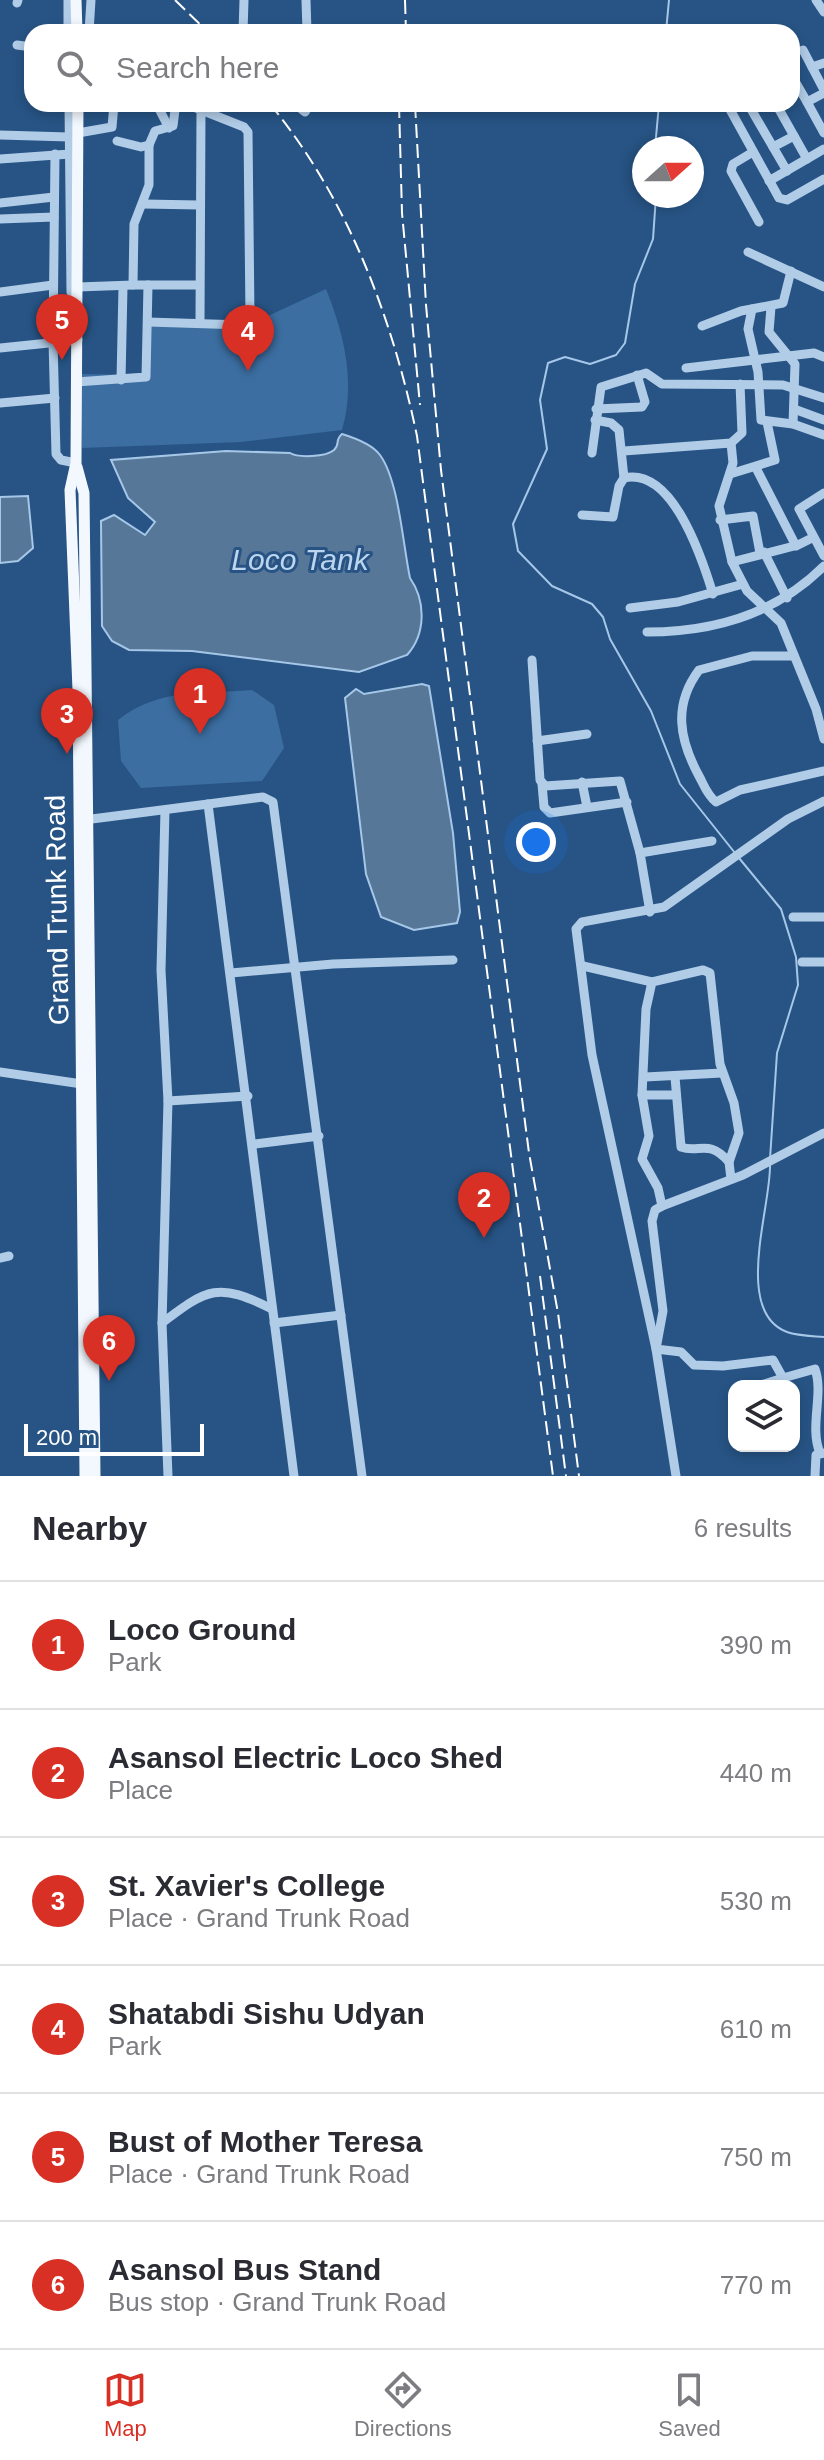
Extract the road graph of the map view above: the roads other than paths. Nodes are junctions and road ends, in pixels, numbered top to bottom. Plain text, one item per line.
1 (68, 0) edge
2 (76, 0) edge
3 (91, 0) edge
4 (244, 0) edge
5 (306, 0) edge
6 (816, 0) edge
7 (824, 12) edge
8 (68, 24) edge
9 (77, 24) edge
10 (90, 24) edge
11 (243, 24) edge
12 (307, 24) edge
13 (17, 45) dead end
14 (24, 46) edge
15 (803, 50) dead end
16 (824, 63) edge
17 (812, 67) junction
18 (800, 90) edge
19 (824, 92) edge
20 (807, 102) junction
21 (70, 112) edge
22 (77, 112) edge
23 (113, 112) edge
24 (161, 112) edge
25 (178, 112) edge
26 (201, 112) edge
27 (206, 112) edge
28 (731, 112) edge
29 (753, 112) edge
30 (780, 112) edge
31 (169, 128) junction
32 (824, 133) edge
33 (0, 135) edge
34 (74, 135) junction
35 (794, 136) junction
36 (117, 141) dead end
37 (149, 145) junction
38 (773, 147) junction
39 (824, 149) edge
40 (753, 152) junction
41 (55, 154) junction
42 (70, 154) junction
43 (0, 159) edge
44 (807, 159) junction
45 (787, 171) junction
46 (824, 179) edge
47 (769, 181) junction
48 (54, 197) junction
49 (0, 203) edge
50 (143, 204) junction
51 (199, 205) junction
52 (54, 217) junction
53 (0, 219) edge
54 (759, 222) dead end
55 (748, 252) dead end
56 (791, 271) junction
57 (0, 277) edge
58 (53, 281) junction
59 (75, 281) junction
60 (148, 285) junction
61 (198, 285) junction
62 (128, 286) junction
63 (824, 287) edge
64 (2, 291) edge
65 (771, 307) junction
66 (752, 309) junction
67 (148, 322) junction
68 (200, 323) junction
69 (702, 326) dead end
70 (78, 340) junction
71 (53, 341) junction
72 (0, 348) edge
73 (791, 356) junction
74 (824, 357) edge
75 (757, 362) junction
76 (686, 368) dead end
77 (637, 375) junction
78 (121, 380) junction
79 (76, 382) junction
80 (758, 383) junction
81 (740, 384) junction
82 (796, 387) junction
83 (55, 398) junction
84 (824, 398) edge
85 (0, 403) edge
86 (794, 409) junction
87 (596, 415) junction
88 (824, 420) edge
89 (767, 422) junction
90 (793, 424) junction
91 (824, 435) edge
92 (731, 443) junction
93 (624, 451) junction
94 (592, 453) dead end
95 (76, 463) junction
96 (756, 468) junction
97 (730, 474) junction
98 (624, 478) junction
99 (824, 493) edge
100 (582, 515) dead end
101 (720, 520) junction
102 (812, 538) junction
103 (796, 546) junction
104 (762, 553) junction
105 (824, 556) edge
106 (732, 562) junction
107 (824, 566) edge
108 (743, 584) junction
109 (713, 594) junction
110 (787, 598) junction
111 (630, 608) dead end
112 (767, 608) junction
113 (647, 632) dead end
114 (794, 656) junction
115 (532, 660) dead end
116 (822, 718) edge
117 (587, 734) dead end
118 (824, 739) edge
119 (537, 741) junction
120 (824, 771) edge
121 (582, 782) junction
122 (542, 784) junction
123 (824, 801) edge
124 (627, 802) junction
125 (208, 804) junction
126 (587, 807) junction
127 (165, 810) junction
128 (84, 820) junction
129 (712, 841) dead end
130 (640, 853) junction
131 (650, 912) junction
132 (793, 917) dead end
133 (824, 917) edge
134 (453, 960) dead end
135 (802, 962) dead end
136 (824, 962) edge
137 (297, 966) junction
138 (583, 966) junction
139 (231, 973) junction
140 (652, 982) junction
141 (0, 1072) edge
142 (722, 1073) junction
143 (645, 1077) junction
144 (675, 1077) junction
145 (82, 1084) junction
146 (642, 1095) junction
147 (676, 1095) junction
148 (248, 1096) junction
149 (168, 1101) junction
150 (824, 1133) edge
151 (319, 1136) junction
152 (255, 1144) junction
153 (729, 1162) junction
154 (731, 1179) junction
155 (662, 1206) junction
156 (272, 1309) junction
157 (341, 1315) junction
158 (162, 1323) junction
159 (274, 1323) junction
160 (656, 1349) junction
161 (783, 1378) junction
162 (777, 1380) edge
163 (822, 1453) edge
164 (85, 1476) edge
165 (95, 1476) edge
166 (168, 1476) edge
167 (294, 1476) edge
168 (362, 1476) edge
169 (676, 1476) edge
170 (815, 1476) edge

1 - 8 street
2 - 9 main road
3 - 10 street
4 - 11 street
5 - 12 street
6 - 7 street
13 - 14 street
15 - 17 street
16 - 17 street
17 - 19 street
18 - 20 street
19 - 20 street
20 - 32 street
21 - 34 street
22 - 34 main road, Grand Trunk Road
23 - 34 street
24 - 31 street
25 - 31 street
26 - 51 street
27 - 68 street
28 - 40 street
29 - 38 street
30 - 35 street
31 - 37 street
33 - 34 street
34 - 42 street
34 - 59 main road, Grand Trunk Road
35 - 38 street
35 - 44 street
36 - 37 street
37 - 50 street
38 - 45 street
39 - 44 street
40 - 47 street
40 - 54 street
41 - 42 street
41 - 43 street
41 - 48 street
42 - 59 street
44 - 45 street
45 - 47 street
46 - 47 street
48 - 49 street
48 - 52 street
50 - 51 street
50 - 62 street
51 - 61 street
52 - 53 street
52 - 58 street
55 - 56 street
56 - 63 street
56 - 65 street
57 - 64 street
58 - 59 street
58 - 64 street
58 - 71 street
59 - 62 street
59 - 70 main road, Grand Trunk Road
60 - 61 street
60 - 62 street
60 - 67 street
61 - 68 street
62 - 78 street
65 - 66 street
65 - 73 street
66 - 69 street
66 - 75 street
67 - 68 street
67 - 78 street
70 - 71 street
70 - 79 main road, Grand Trunk Road
71 - 72 street
71 - 83 street
73 - 74 street
73 - 75 street
73 - 82 street
75 - 76 street
75 - 80 street
77 - 81 street
77 - 87 street
77 - 87 street
78 - 79 street
79 - 95 main road, Grand Trunk Road
80 - 81 street
80 - 82 street
80 - 89 street
81 - 92 street
82 - 84 street
82 - 86 street
83 - 85 street
83 - 95 street
86 - 88 street
86 - 90 street
87 - 93 street
87 - 94 street
89 - 90 street
89 - 96 street
90 - 91 street
92 - 93 street
92 - 97 street
93 - 98 street
95 - 128 main road, Grand Trunk Road
96 - 97 street
96 - 103 street
97 - 101 street
98 - 100 street
98 - 109 street
99 - 102 street
101 - 104 street
101 - 106 street
102 - 103 street
102 - 105 street
103 - 104 street
104 - 106 street
104 - 110 street
106 - 108 street
107 - 110 street
108 - 109 street
108 - 112 street
109 - 111 street
110 - 112 street
112 - 113 street
112 - 114 street
114 - 116 street
114 - 120 street
115 - 119 street
116 - 118 street
117 - 119 street
119 - 122 street
121 - 122 street
121 - 124 street
121 - 126 street
122 - 126 street
123 - 131 street
124 - 126 street
124 - 130 street
125 - 127 street
125 - 137 street
125 - 139 street
127 - 128 street
127 - 149 street
128 - 145 main road, Grand Trunk Road
128 - 165 main road
129 - 130 street
130 - 131 street
131 - 138 street
132 - 133 street
134 - 137 street
135 - 136 street
137 - 139 street
137 - 151 street
138 - 140 street
138 - 160 street
139 - 148 street
140 - 142 street
140 - 143 street
141 - 145 street
142 - 144 street
142 - 153 street
143 - 144 street
143 - 146 street
144 - 147 street
145 - 164 main road, Grand Trunk Road
146 - 147 street
146 - 155 street
147 - 153 street
148 - 149 street
148 - 152 street
149 - 158 street
150 - 154 street
151 - 152 street
151 - 157 street
152 - 156 street
153 - 154 street
154 - 155 street
155 - 160 street
156 - 158 street
156 - 159 street
157 - 159 street
157 - 168 street
158 - 166 street
159 - 167 street
160 - 161 street
160 - 169 street
161 - 162 street
161 - 163 street
163 - 170 street

